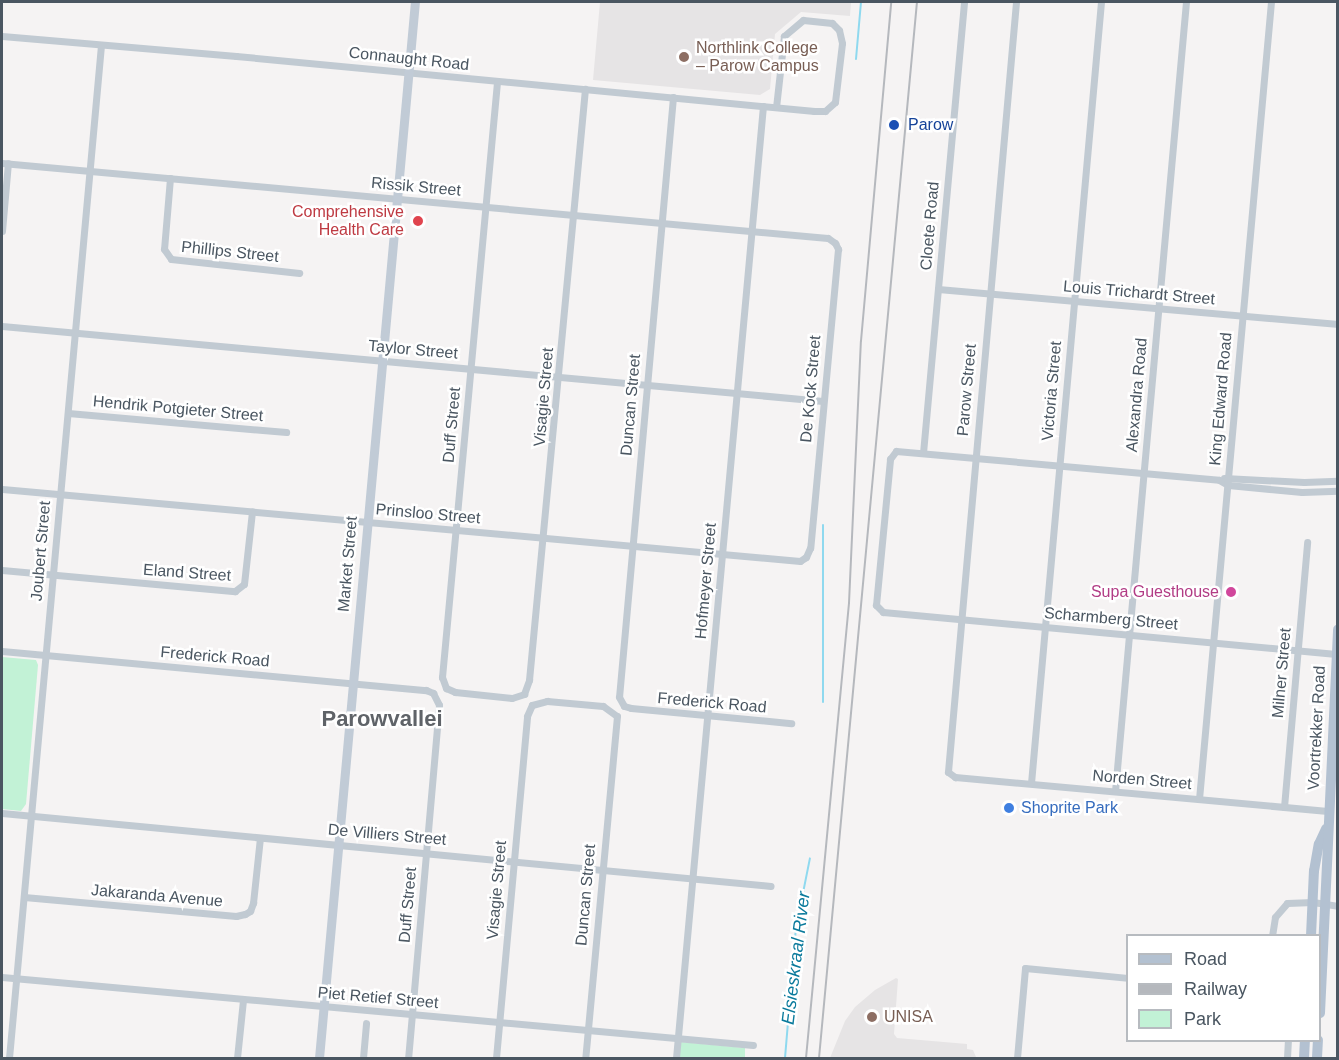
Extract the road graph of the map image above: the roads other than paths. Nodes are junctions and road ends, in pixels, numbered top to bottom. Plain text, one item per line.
1 (415, 2) edge
2 (964, 2) edge
3 (1016, 2) edge
4 (1101, 2) edge
5 (1186, 2) edge
6 (1271, 2) edge
7 (2, 36) edge
8 (101, 45) junction
9 (409, 73) junction
10 (497, 82) junction
11 (585, 89) junction
12 (673, 97) junction
13 (763, 106) junction
14 (776, 107) junction
15 (5, 163) edge
16 (90, 171) junction
17 (170, 178) junction
18 (398, 199) junction
19 (486, 207) junction
20 (573, 215) junction
21 (661, 224) junction
22 (2, 231) edge
23 (751, 231) junction
24 (828, 238) joint
25 (299, 273) dead end
26 (938, 289) junction
27 (990, 294) junction
28 (1074, 301) junction
29 (1158, 308) junction
30 (1242, 315) junction
31 (1338, 324) edge
32 (2, 326) edge
33 (75, 333) junction
34 (383, 361) junction
35 (471, 369) junction
36 (559, 377) junction
37 (647, 385) junction
38 (736, 394) junction
39 (823, 401) junction
40 (68, 413) junction
41 (286, 432) dead end
42 (923, 453) junction
43 (975, 458) junction
44 (1060, 466) junction
45 (1143, 474) junction
46 (1228, 481) junction
47 (1338, 481) edge
48 (2, 489) edge
49 (1338, 491) edge
50 (60, 493) junction
51 (252, 511) junction
52 (367, 522) junction
53 (456, 530) junction
54 (544, 538) junction
55 (1307, 542) dead end
56 (632, 546) junction
57 (810, 548) joint
58 (722, 553) junction
59 (2, 570) edge
60 (52, 575) junction
61 (960, 619) junction
62 (1045, 627) junction
63 (1338, 629) edge
64 (1129, 634) junction
65 (1212, 642) junction
66 (1298, 650) junction
67 (2, 651) edge
68 (1336, 654) junction
69 (45, 656) junction
70 (352, 684) junction
71 (426, 690) joint
72 (512, 698) joint
73 (547, 701) joint
74 (631, 708) joint
75 (707, 716) junction
76 (791, 723) dead end
77 (1333, 774) edge
78 (955, 777) joint
79 (1031, 783) junction
80 (1115, 791) junction
81 (1199, 799) junction
82 (1284, 807) junction
83 (1327, 811) junction
84 (2, 813) edge
85 (31, 816) junction
86 (1326, 829) junction
87 (260, 838) junction
88 (338, 844) junction
89 (426, 853) junction
90 (514, 860) junction
91 (602, 868) junction
92 (692, 877) junction
93 (771, 886) dead end
94 (24, 897) junction
95 (1313, 902) junction
96 (1325, 903) junction
97 (1338, 906) edge
98 (1272, 934) edge
99 (1311, 934) edge
100 (2, 977) edge
101 (16, 978) junction
102 (1126, 978) edge
103 (1321, 991) edge
104 (243, 1000) junction
105 (324, 1006) junction
106 (413, 1015) junction
107 (366, 1023) dead end
108 (499, 1023) junction
109 (587, 1030) junction
110 (677, 1038) junction
111 (1288, 1042) edge
112 (1305, 1042) edge
113 (1318, 1042) edge
114 (753, 1045) dead end
115 (9, 1059) edge
116 (237, 1059) edge
117 (319, 1059) edge
118 (363, 1059) edge
119 (408, 1059) edge
120 (496, 1059) edge
121 (585, 1059) edge
122 (676, 1059) edge
123 (1017, 1059) edge
124 (1287, 1059) edge
125 (1304, 1059) edge
126 (1317, 1059) edge

1 - 9 street, Market Street
2 - 26 street, Cloete Road
3 - 27 street, Parow Street
4 - 28 street, Victoria Street
5 - 29 street, Alexandra Road
6 - 30 street, King Edward Road
7 - 8 street, Connaught Road
8 - 9 street, Connaught Road
8 - 16 street, Joubert Street
9 - 10 street, Connaught Road
9 - 18 street, Market Street
10 - 11 street, Connaught Road
10 - 19 street, Duff Street
11 - 12 street, Connaught Road
11 - 20 street, Visagie Street
12 - 13 street, Connaught Road
12 - 21 street, Duncan Street
13 - 14 street, Connaught Road
13 - 23 street, Hofmeyer Street
14 - 14 street, Connaught Road
15 - 16 street, Rissik Street
15 - 22 street
16 - 17 street, Rissik Street
16 - 33 street, Joubert Street
17 - 18 street, Rissik Street
17 - 25 street, Phillips Street
18 - 19 street, Rissik Street
18 - 34 street, Market Street
19 - 20 street, Rissik Street
19 - 35 street, Duff Street
20 - 21 street, Rissik Street
20 - 36 street, Visagie Street
21 - 23 street, Rissik Street
21 - 37 street, Duncan Street
23 - 24 street, Rissik Street
23 - 38 street, Hofmeyer Street
24 - 39 street, De Kock Street
26 - 27 street, Louis Trichardt Street
26 - 42 street, Cloete Road
27 - 28 street, Louis Trichardt Street
27 - 43 street, Parow Street
28 - 29 street, Louis Trichardt Street
28 - 44 street, Victoria Street
29 - 30 street, Louis Trichardt Street
29 - 45 street, Alexandra Road
30 - 31 street, Louis Trichardt Street
30 - 46 street, King Edward Road
32 - 33 street, Taylor Street
33 - 34 street, Taylor Street
33 - 40 street, Joubert Street
34 - 35 street, Taylor Street
34 - 52 street, Market Street
35 - 36 street, Taylor Street
35 - 53 street, Duff Street
36 - 37 street, Taylor Street
36 - 54 street, Visagie Street
37 - 38 street, Taylor Street
37 - 56 street, Duncan Street
38 - 39 street, Taylor Street
38 - 58 street, Hofmeyer Street
39 - 57 street, De Kock Street
40 - 41 street, Hendrik Potgieter Street
40 - 50 street, Joubert Street
42 - 43 street
42 - 61 street, Scharmberg Street
43 - 44 street
43 - 61 street, Parow Street
44 - 45 street
44 - 62 street, Victoria Street
45 - 46 street
45 - 64 street, Alexandra Road
46 - 47 street
46 - 49 street
46 - 65 street, King Edward Road
48 - 50 street, Prinsloo Street
50 - 51 street, Prinsloo Street
50 - 60 street, Joubert Street
51 - 52 street, Prinsloo Street
51 - 60 street, Eland Street
52 - 53 street, Prinsloo Street
52 - 70 street, Market Street
53 - 54 street, Prinsloo Street
53 - 72 street, Duff Street
54 - 56 street, Prinsloo Street
54 - 72 street, Visagie Street
55 - 66 street, Milner Street
56 - 58 street, Prinsloo Street
56 - 74 street, Duncan Street
57 - 58 street, Prinsloo Street
58 - 75 street, Hofmeyer Street
59 - 60 street, Eland Street
60 - 69 street, Joubert Street
61 - 62 street, Scharmberg Street
61 - 78 street, Parow Street
62 - 64 street, Scharmberg Street
62 - 79 street, Victoria Street
63 - 68 main road, Voortrekker Road
64 - 65 street, Scharmberg Street
64 - 80 street, Alexandra Road
65 - 66 street, Scharmberg Street
65 - 81 street, King Edward Road
66 - 68 street, Scharmberg Street
66 - 82 street, Milner Street
67 - 69 street, Frederick Road
68 - 77 main road, Voortrekker Road
69 - 70 street, Frederick Road
69 - 85 street, Joubert Street
70 - 71 street, Frederick Road
70 - 88 street, Market Street
71 - 89 street, Duff Street
73 - 90 street, Visagie Street
73 - 91 street, Duncan Street
74 - 75 street, Frederick Road
75 - 76 street, Frederick Road
75 - 92 street, Hofmeyer Street
77 - 83 main road, Voortrekker Road
78 - 79 street, Norden Street
79 - 80 street, Norden Street
80 - 81 street, Norden Street
81 - 82 street, Norden Street
82 - 83 street, Norden Street
83 - 86 main road, Voortrekker Road
84 - 85 street, De Villiers Street
85 - 87 street, De Villiers Street
85 - 94 street, Joubert Street
86 - 95 main road, Voortrekker Road
86 - 96 main road, Voortrekker Road
87 - 88 street, De Villiers Street
87 - 94 street, Jakaranda Avenue
88 - 89 street, De Villiers Street
88 - 105 street, Market Street
89 - 90 street, De Villiers Street
89 - 106 street, Duff Street
90 - 91 street, De Villiers Street
90 - 108 street, Visagie Street
91 - 92 street, De Villiers Street
91 - 109 street, Duncan Street
92 - 93 street, De Villiers Street
92 - 110 street, Hofmeyer Street
94 - 101 street, Joubert Street
95 - 96 street
95 - 98 street
95 - 99 main road, Voortrekker Road
96 - 97 street
96 - 103 main road, Voortrekker Road
100 - 101 street, Piet Retief Street
101 - 104 street, Piet Retief Street
101 - 115 street, Joubert Street
102 - 123 street
104 - 105 street, Piet Retief Street
104 - 116 street
105 - 106 street, Piet Retief Street
105 - 117 street, Market Street
106 - 108 street, Piet Retief Street
106 - 119 street, Duff Street
107 - 118 street
108 - 109 street, Piet Retief Street
108 - 120 street, Visagie Street
109 - 110 street, Piet Retief Street
109 - 121 street, Duncan Street
110 - 114 street, Piet Retief Street
110 - 122 street, Hofmeyer Street
111 - 124 street
112 - 125 main road
113 - 126 main road

